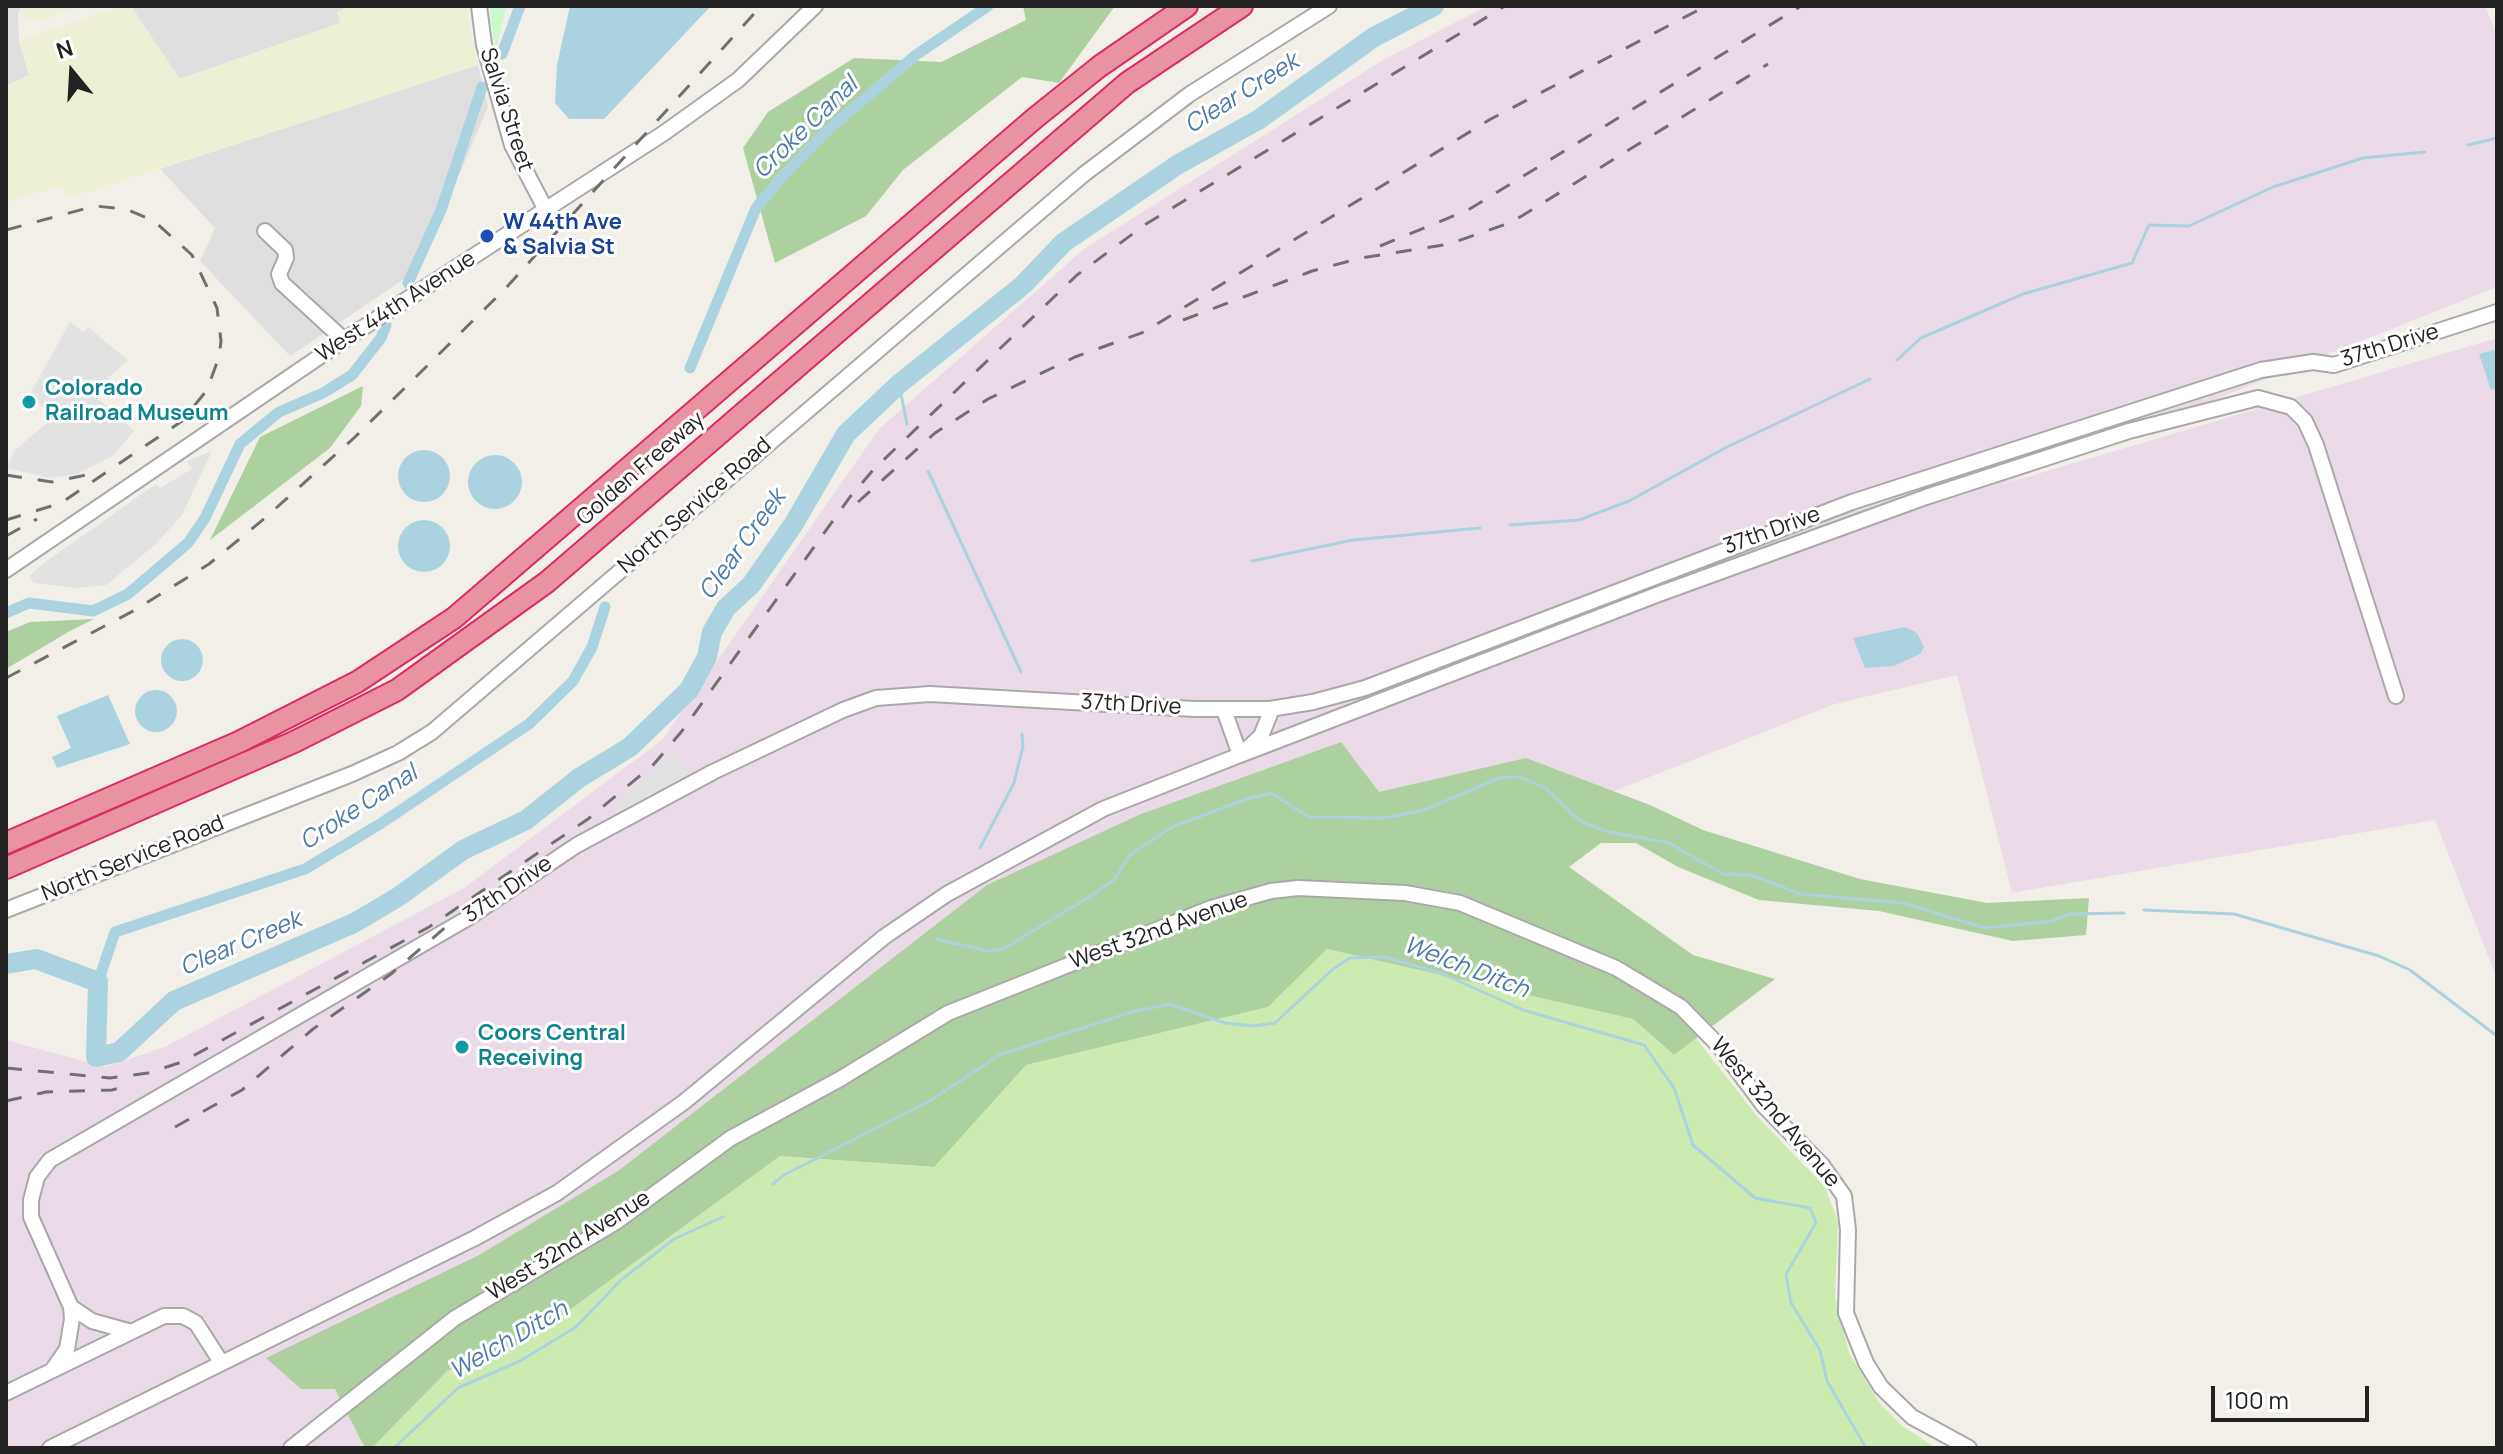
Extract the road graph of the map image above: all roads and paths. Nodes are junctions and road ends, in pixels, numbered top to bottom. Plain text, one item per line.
1 (479, 6) edge
2 (815, 6) edge
3 (1187, 6) edge
4 (1242, 6) edge
5 (1329, 6) edge
6 (546, 210) junction
7 (265, 231) dead end
8 (2497, 312) edge
9 (344, 340) junction
10 (6, 570) edge
11 (2396, 696) dead end
12 (1272, 709) junction
13 (1224, 710) junction
14 (1240, 755) junction
15 (6, 843) edge
16 (6, 868) edge
17 (6, 910) edge
18 (71, 1307) junction
19 (128, 1331) junction
20 (221, 1362) junction
21 (53, 1369) junction
22 (6, 1393) edge
23 (50, 1448) edge
24 (291, 1448) edge
25 (1969, 1448) edge

1 - 6 street, Salvia Street
2 - 6 street, West 44th Avenue
3 - 15 highway, Golden Freeway
4 - 16 highway, Golden Freeway
5 - 17 street, North Service Road
6 - 9 street, West 44th Avenue
7 - 9 street
8 - 12 street, 37th Drive
9 - 10 street, West 44th Avenue
11 - 14 street
12 - 13 street, 37th Drive
12 - 14 street
13 - 14 street
13 - 18 street, 37th Drive
14 - 20 street
18 - 19 street
18 - 21 street, 37th Drive
19 - 20 street
19 - 21 street
20 - 23 street
21 - 22 street
24 - 25 street, West 32nd Avenue

